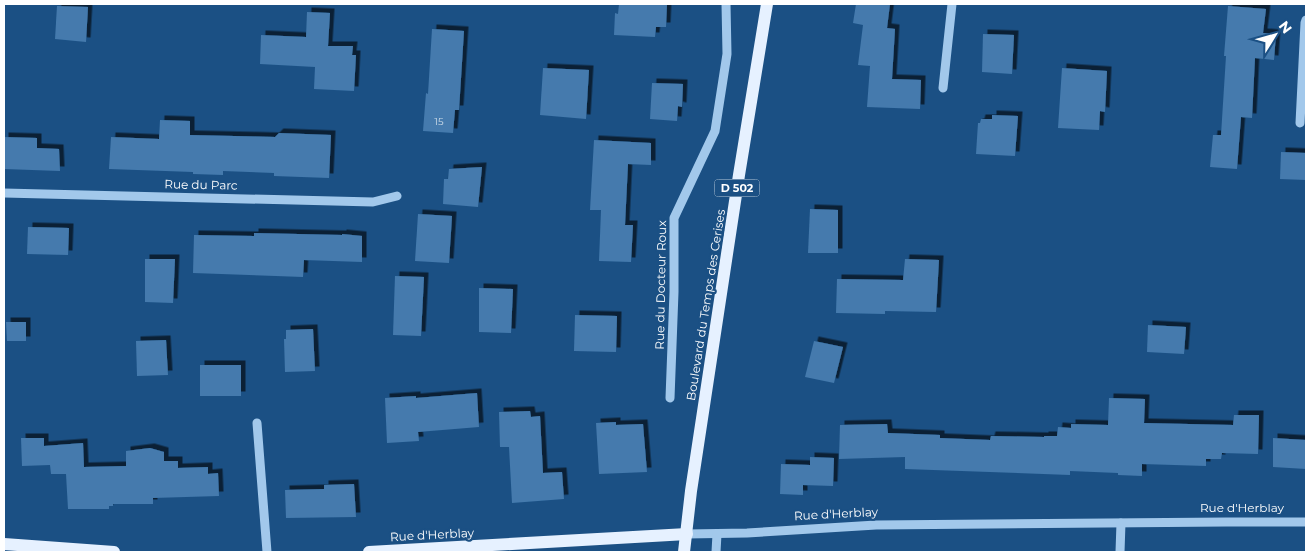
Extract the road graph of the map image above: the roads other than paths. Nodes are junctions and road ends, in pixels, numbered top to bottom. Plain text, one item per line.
1 (726, 4) edge
2 (767, 4) edge
3 (952, 4) edge
4 (1306, 20) edge
5 (943, 88) dead end
6 (1300, 123) dead end
7 (4, 193) edge
8 (397, 196) dead end
9 (670, 398) dead end
10 (257, 424) dead end
11 (1306, 522) edge
12 (1121, 523) junction
13 (687, 534) junction
14 (717, 534) junction
15 (4, 544) edge
16 (114, 552) edge
17 (267, 552) edge
18 (369, 552) edge
19 (684, 552) edge
20 (716, 552) edge
21 (1120, 552) edge

1 - 9 street, Rue du Docteur Roux
2 - 13 main road, Boulevard du Temps des Cerises / D 502
3 - 5 street
4 - 6 street
7 - 8 street, Rue du Parc
10 - 17 street
11 - 12 street, Rue d'Herblay
12 - 14 street, Rue d'Herblay
12 - 21 street
13 - 14 street, Rue d'Herblay
13 - 18 main road, Rue d'Herblay
13 - 19 main road, Boulevard du Temps des Cerises / D 502
14 - 20 street
15 - 16 main road

